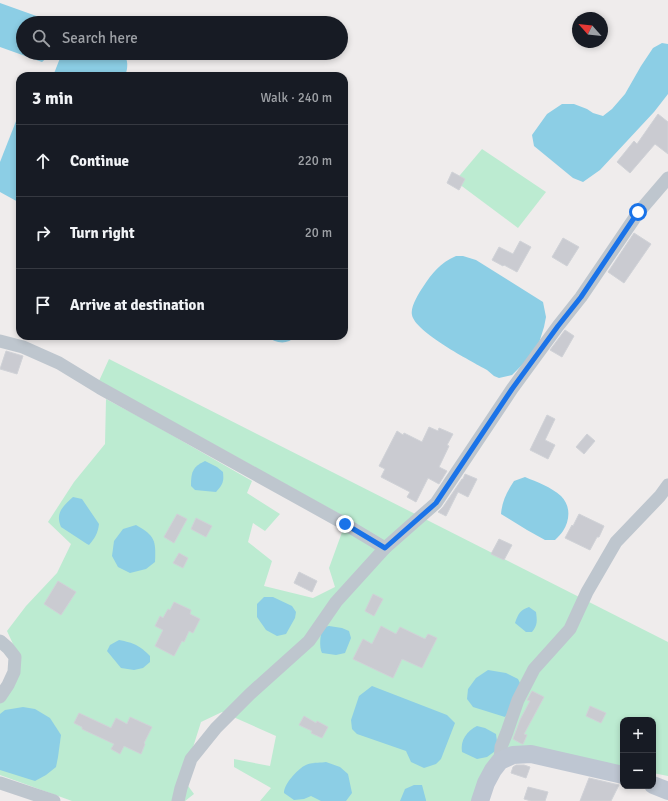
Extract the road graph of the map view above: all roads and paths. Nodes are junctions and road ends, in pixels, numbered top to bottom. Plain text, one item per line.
1 (668, 178) edge
2 (0, 341) edge
3 (668, 485) edge
4 (385, 548) junction
5 (0, 641) edge
6 (0, 698) edge
7 (500, 761) junction
8 (620, 774) edge
9 (0, 783) edge
10 (656, 786) edge
11 (668, 791) edge
12 (54, 801) edge
13 (178, 801) edge
14 (480, 801) edge

1 - 4 street
2 - 4 street
3 - 7 street
4 - 13 street
5 - 6 street
7 - 8 street
7 - 14 street
9 - 12 street
10 - 11 street

